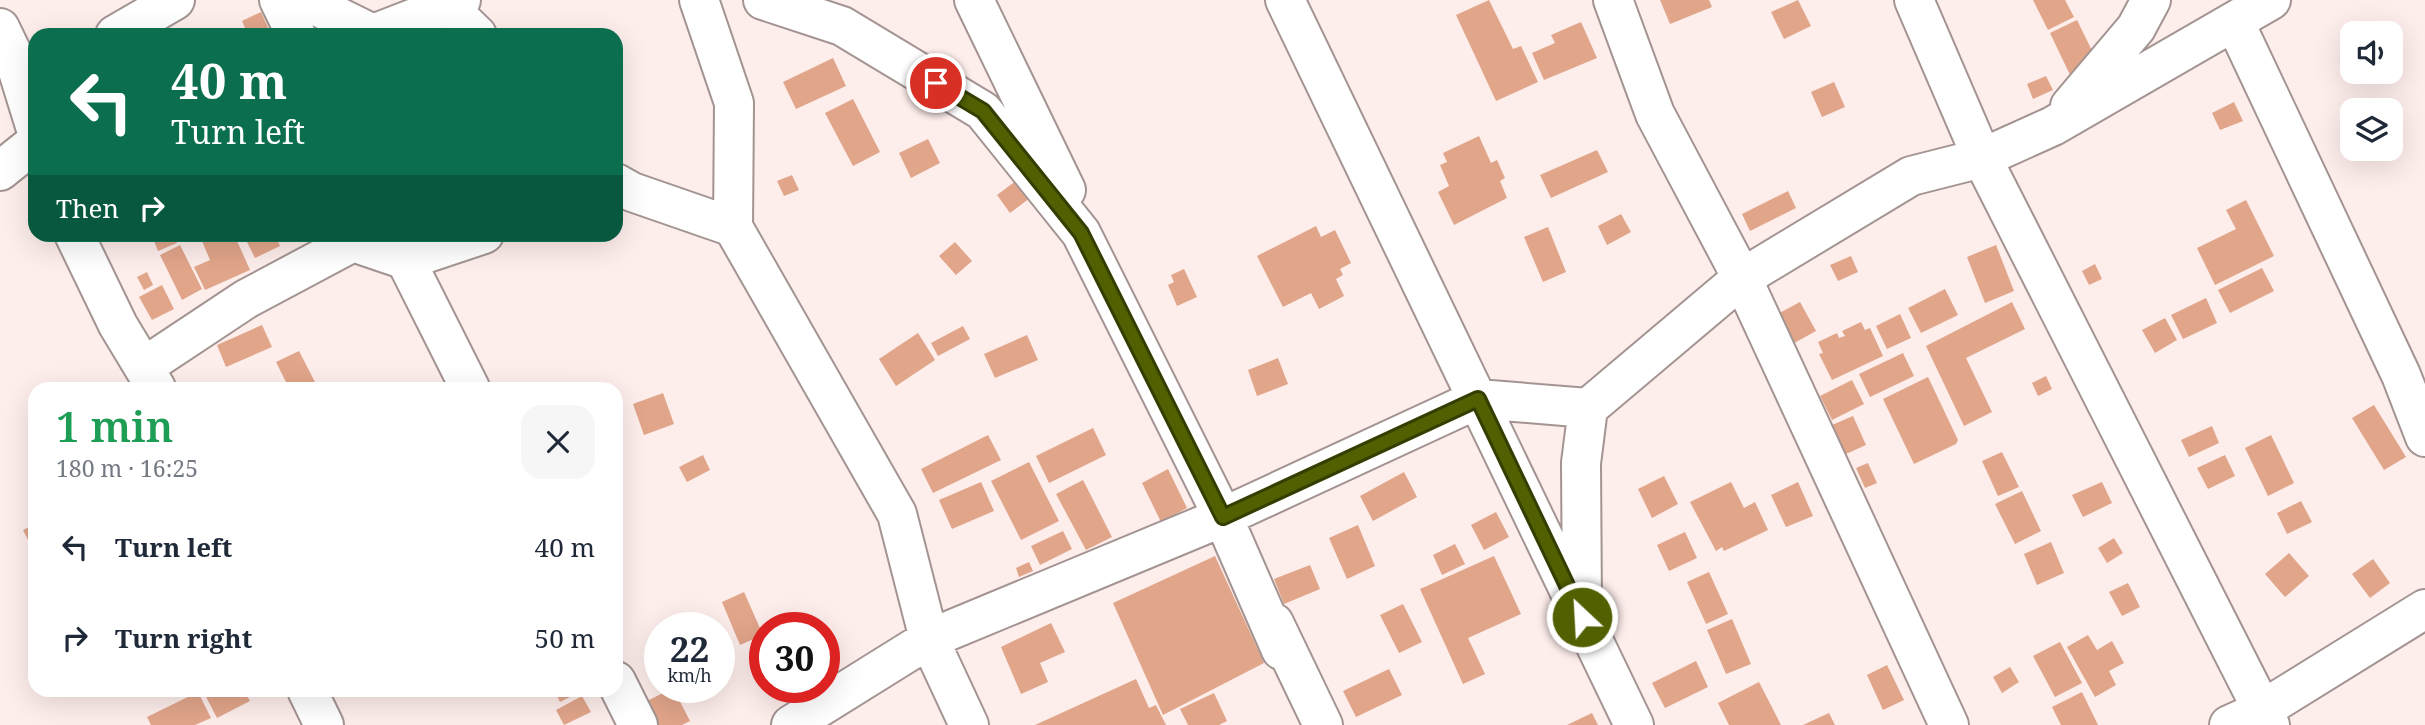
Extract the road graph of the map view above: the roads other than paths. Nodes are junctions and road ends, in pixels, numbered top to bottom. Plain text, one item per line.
1 (175, 0) edge
2 (279, 0) edge
3 (304, 0) edge
4 (699, 0) edge
5 (763, 0) edge
6 (974, 0) edge
7 (1285, 0) edge
8 (1613, 0) edge
9 (1914, 0) edge
10 (2151, 0) edge
11 (2271, 0) edge
12 (454, 3) edge
13 (2235, 23) junction
14 (0, 28) edge
15 (127, 28) edge
16 (293, 28) edge
17 (361, 28) edge
18 (389, 28) edge
19 (472, 28) edge
20 (28, 103) edge
21 (2053, 126) junction
22 (28, 149) edge
23 (1982, 158) junction
24 (0, 171) edge
25 (623, 192) edge
26 (733, 228) junction
27 (78, 242) edge
28 (432, 242) edge
29 (399, 247) edge
30 (1742, 278) junction
31 (150, 377) edge
32 (467, 382) edge
33 (1478, 399) junction
34 (1588, 408) junction
35 (2425, 437) edge
36 (1223, 517) junction
37 (2425, 609) edge
38 (1582, 617) junction
39 (929, 639) junction
40 (1281, 650) dead end
41 (623, 695) edge
42 (310, 697) edge
43 (2253, 720) edge
44 (324, 725) edge
45 (638, 725) edge
46 (791, 725) edge
47 (969, 725) edge
48 (1323, 725) edge
49 (1634, 725) edge
50 (1949, 725) edge

1 - 15 street
2 - 16 street
3 - 17 street
4 - 26 street
5 - 36 street
6 - 36 street
7 - 33 street
8 - 30 street
9 - 23 street
10 - 21 street
11 - 13 street
12 - 18 street
12 - 19 street
13 - 21 street
13 - 35 street
14 - 20 street
21 - 23 street
22 - 24 street
23 - 30 street
23 - 43 street
25 - 26 street
26 - 39 street
27 - 31 street
28 - 29 street
29 - 31 street
29 - 32 street
30 - 34 street
30 - 50 street
33 - 34 street
33 - 36 street
33 - 38 street
34 - 38 street
36 - 39 street
36 - 40 street
36 - 48 street
37 - 43 street
38 - 49 street
39 - 46 street
39 - 47 street
41 - 45 street
42 - 44 street

